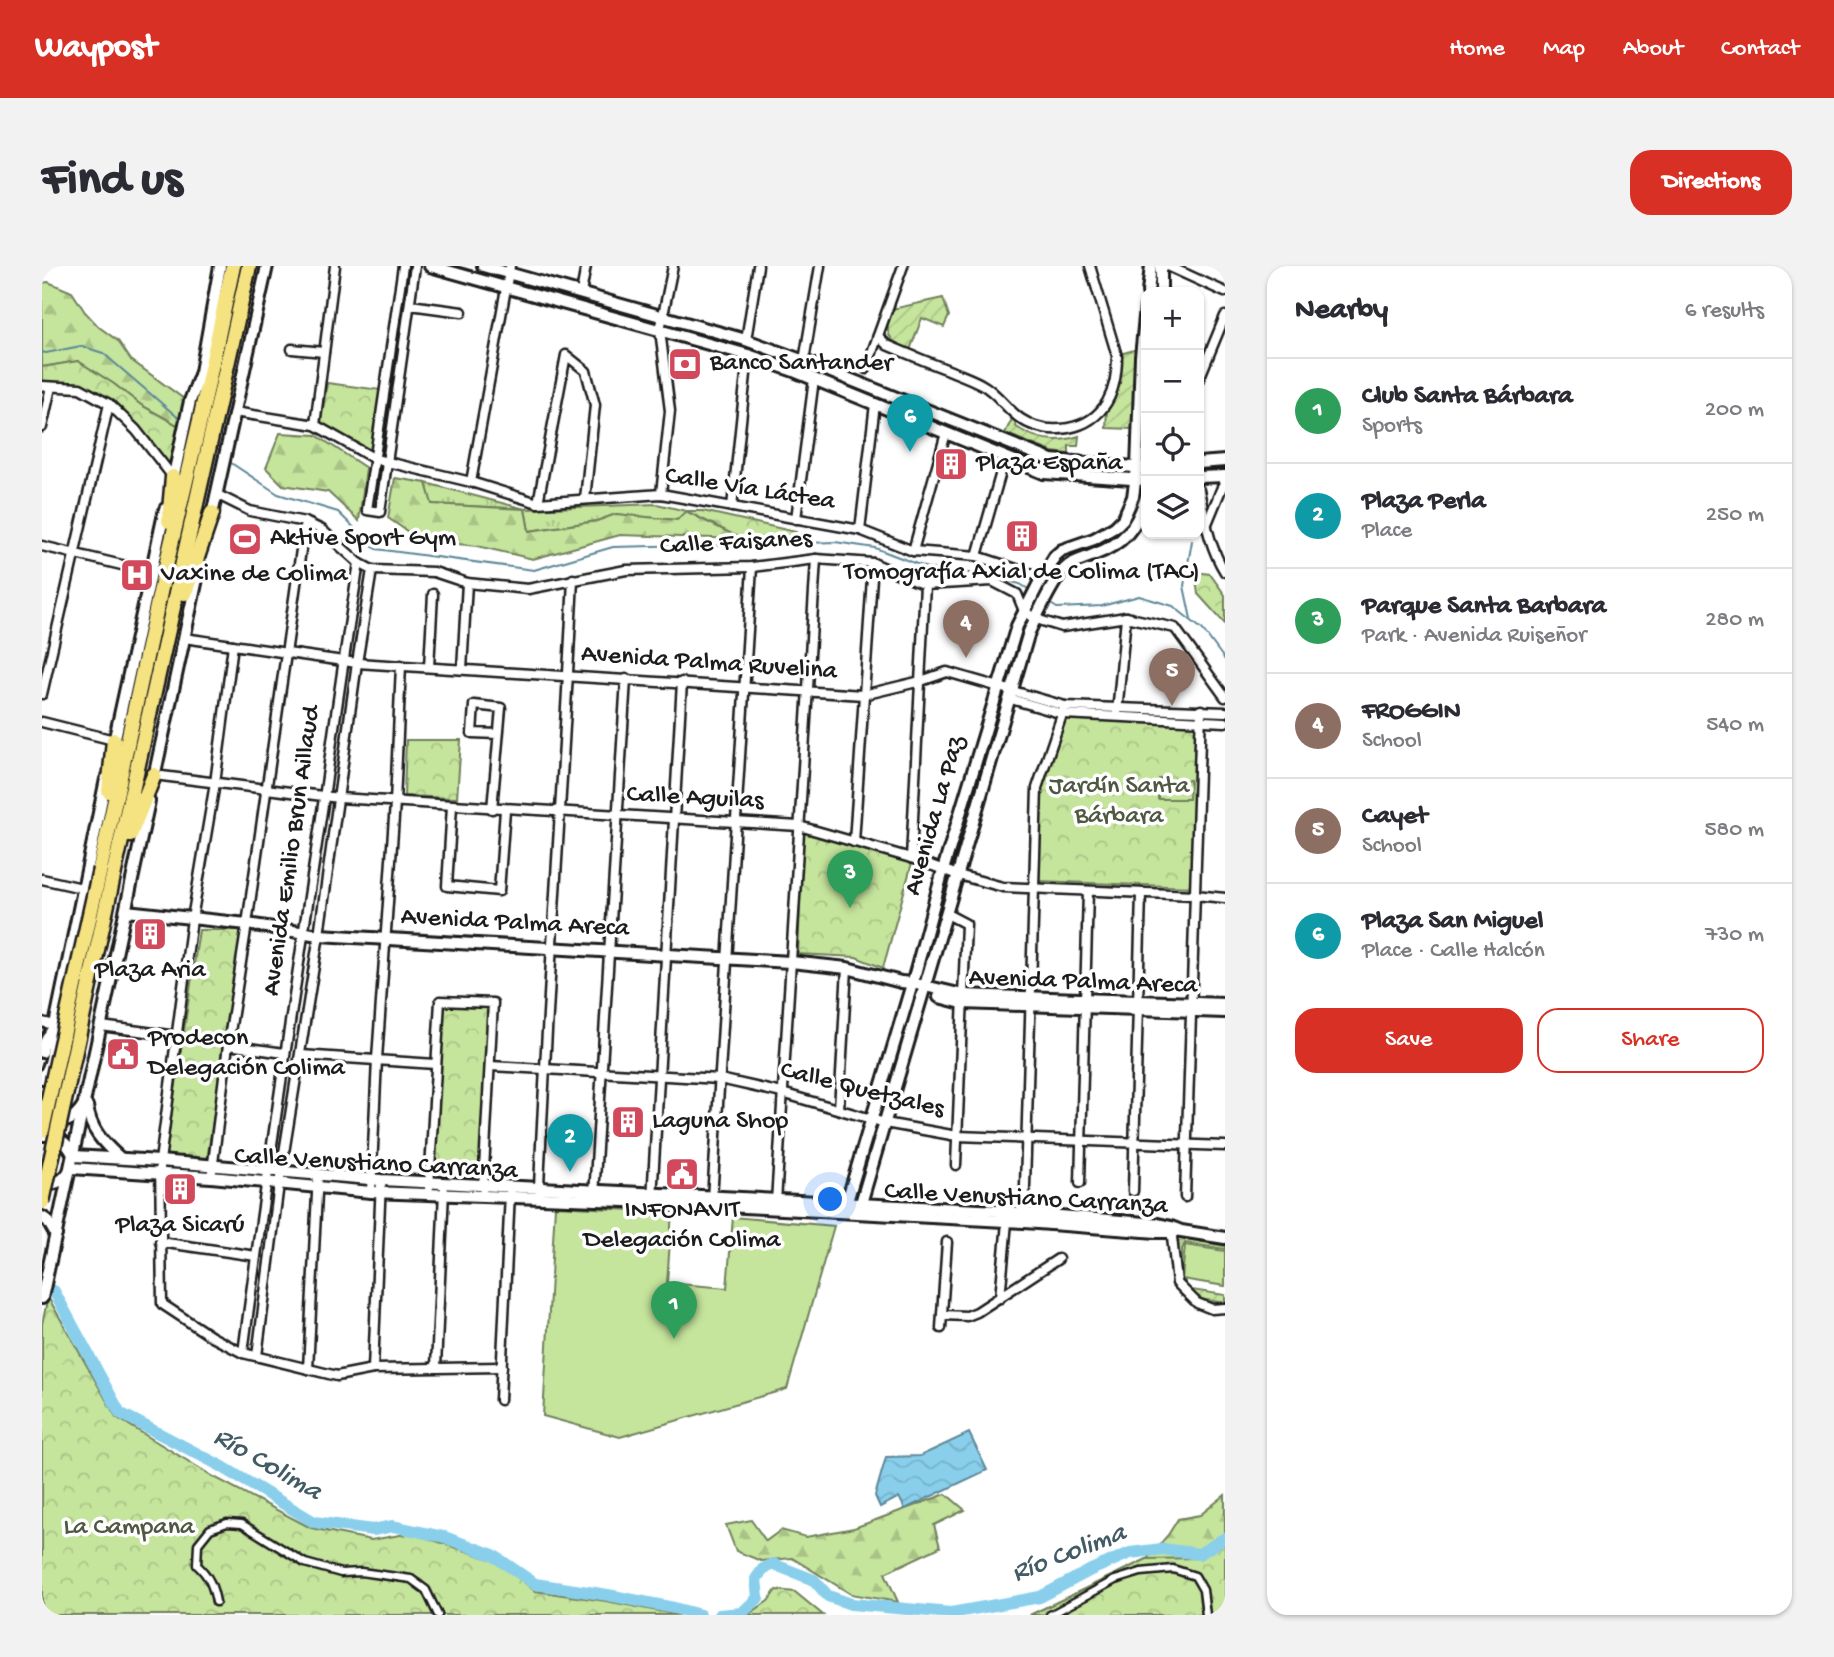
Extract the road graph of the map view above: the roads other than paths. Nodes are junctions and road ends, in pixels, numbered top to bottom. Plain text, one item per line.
1 (249, 266) edge
2 (259, 266) edge
3 (267, 266) edge
4 (335, 266) edge
5 (403, 266) edge
6 (415, 266) edge
7 (430, 266) edge
8 (483, 266) edge
9 (586, 266) edge
10 (673, 266) edge
11 (758, 266) edge
12 (820, 266) edge
13 (915, 266) edge
14 (1090, 266) edge
15 (1151, 266) edge
16 (1161, 266) edge
17 (1168, 266) edge
18 (223, 267) edge
19 (903, 267) edge
20 (509, 270) edge
21 (263, 285) junction
22 (506, 286) junction
23 (1149, 287) edge
24 (1161, 287) edge
25 (1225, 292) edge
26 (581, 293) junction
27 (410, 305) junction
28 (462, 312) dead end
29 (1225, 316) edge
30 (662, 317) junction
31 (660, 330) junction
32 (878, 336) junction
33 (746, 340) junction
34 (292, 349) dead end
35 (324, 352) junction
36 (748, 355) junction
37 (804, 361) junction
38 (1204, 367) edge
39 (866, 369) dead end
40 (814, 379) junction
41 (47, 387) edge
42 (109, 404) junction
43 (875, 404) junction
44 (234, 412) junction
45 (194, 417) junction
46 (315, 425) junction
47 (42, 427) edge
48 (946, 433) junction
49 (188, 444) junction
50 (1024, 448) junction
51 (1005, 458) junction
52 (375, 459) junction
53 (1225, 461) edge
54 (387, 462) junction
55 (1018, 463) junction
56 (1204, 463) edge
57 (1141, 474) edge
58 (173, 477) junction
59 (1204, 477) edge
60 (1225, 478) edge
61 (471, 482) junction
62 (216, 494) junction
63 (661, 494) junction
64 (585, 499) junction
65 (538, 503) junction
66 (732, 507) junction
67 (1141, 510) edge
68 (212, 513) junction
69 (1204, 516) edge
70 (796, 519) junction
71 (304, 522) junction
72 (1206, 526) junction
73 (860, 530) junction
74 (42, 546) edge
75 (913, 551) junction
76 (74, 554) junction
77 (977, 556) junction
78 (816, 559) junction
79 (359, 563) junction
80 (873, 563) junction
81 (752, 566) junction
82 (372, 570) junction
83 (1225, 572) edge
84 (157, 576) junction
85 (1042, 577) junction
86 (573, 579) junction
87 (1056, 582) junction
88 (467, 583) junction
89 (925, 584) junction
90 (433, 594) dead end
91 (1024, 611) junction
92 (1126, 617) junction
93 (1036, 619) junction
94 (184, 638) junction
95 (233, 645) junction
96 (286, 653) junction
97 (162, 660) junction
98 (342, 661) junction
99 (357, 663) junction
100 (401, 665) junction
101 (429, 667) junction
102 (462, 669) junction
103 (568, 676) junction
104 (626, 679) junction
105 (921, 681) junction
106 (681, 682) junction
107 (744, 687) junction
108 (998, 687) junction
109 (808, 691) junction
110 (42, 694) edge
111 (863, 695) junction
112 (1012, 695) junction
113 (1225, 697) edge
114 (1064, 710) junction
115 (1116, 712) junction
116 (1225, 712) edge
117 (1201, 715) junction
118 (42, 722) edge
119 (1225, 722) edge
120 (498, 734) junction
121 (114, 740) junction
122 (155, 775) junction
123 (215, 783) junction
124 (266, 790) junction
125 (324, 797) junction
126 (339, 798) junction
127 (395, 803) junction
128 (452, 806) junction
129 (492, 809) junction
130 (505, 810) junction
131 (561, 813) junction
132 (617, 816) junction
133 (674, 818) junction
134 (736, 822) junction
135 (799, 826) junction
136 (854, 842) junction
137 (911, 858) junction
138 (943, 870) junction
139 (107, 871) junction
140 (958, 875) junction
141 (42, 879) edge
142 (82, 888) junction
143 (1034, 888) junction
144 (1088, 891) junction
145 (1142, 893) junction
146 (1195, 895) junction
147 (1225, 898) edge
148 (126, 911) junction
149 (947, 914) junction
150 (192, 919) junction
151 (247, 924) junction
152 (302, 933) junction
153 (319, 935) junction
154 (385, 939) junction
155 (551, 949) junction
156 (609, 953) junction
157 (666, 956) junction
158 (728, 960) junction
159 (791, 962) junction
160 (847, 968) junction
161 (908, 985) junction
162 (924, 990) junction
163 (963, 999) junction
164 (1031, 1002) junction
165 (1085, 1003) junction
166 (1225, 1004) edge
167 (1138, 1005) junction
168 (1191, 1007) junction
169 (1225, 1012) edge
170 (42, 1022) edge
171 (55, 1025) junction
172 (101, 1026) junction
173 (177, 1036) junction
174 (228, 1045) junction
175 (42, 1052) edge
176 (284, 1053) junction
177 (301, 1055) junction
178 (377, 1059) junction
179 (435, 1064) junction
180 (490, 1066) junction
181 (544, 1069) junction
182 (602, 1073) junction
183 (659, 1076) junction
184 (42, 1077) edge
185 (720, 1079) junction
186 (782, 1093) junction
187 (85, 1100) junction
188 (839, 1110) junction
189 (42, 1116) edge
190 (872, 1119) junction
191 (885, 1123) junction
192 (42, 1132) edge
193 (957, 1136) junction
194 (1027, 1138) junction
195 (1081, 1140) junction
196 (1135, 1142) junction
197 (1186, 1144) junction
198 (1225, 1146) edge
199 (74, 1156) junction
200 (120, 1158) junction
201 (160, 1161) junction
202 (956, 1165) dead end
203 (71, 1168) junction
204 (96, 1168) junction
205 (211, 1171) junction
206 (281, 1171) junction
207 (159, 1173) junction
208 (318, 1174) junction
209 (267, 1176) junction
210 (376, 1179) junction
211 (1080, 1183) dead end
212 (42, 1184) edge
213 (279, 1184) junction
214 (317, 1187) junction
215 (429, 1188) junction
216 (444, 1189) junction
217 (483, 1191) junction
218 (510, 1191) junction
219 (1133, 1191) dead end
220 (375, 1192) junction
221 (540, 1192) junction
222 (65, 1195) junction
223 (594, 1195) junction
224 (1185, 1197) dead end
225 (652, 1198) junction
226 (42, 1202) edge
227 (712, 1202) junction
228 (776, 1204) junction
229 (845, 1208) junction
230 (859, 1208) junction
231 (42, 1217) edge
232 (1024, 1217) junction
233 (1001, 1218) junction
234 (1175, 1230) junction
235 (56, 1235) junction
236 (1225, 1238) edge
237 (160, 1242) junction
238 (947, 1242) dead end
239 (256, 1256) junction
240 (1058, 1259) dead end
241 (42, 1298) edge
242 (1000, 1298) junction
243 (1225, 1308) edge
244 (942, 1315) junction
245 (941, 1328) dead end
246 (243, 1353) junction
247 (257, 1356) junction
248 (436, 1367) junction
249 (502, 1367) junction
250 (308, 1369) junction
251 (373, 1369) junction
252 (500, 1400) dead end
253 (216, 1602) dead end
254 (438, 1615) edge
255 (1051, 1615) edge
256 (1206, 1615) edge

1 - 97 highway
2 - 21 street
3 - 21 street
4 - 35 street
5 - 52 street
6 - 27 street
7 - 22 street
8 - 20 street
9 - 26 street
10 - 30 street
11 - 33 street
12 - 37 street
13 - 19 street
14 - 32 street
15 - 23 street
16 - 24 street
17 - 25 street
18 - 45 street
18 - 45 highway
19 - 32 street
20 - 22 street
20 - 26 street
21 - 44 street
22 - 31 street
22 - 61 street
26 - 30 street
27 - 28 street
27 - 54 street
29 - 38 street
30 - 31 street
30 - 33 street
31 - 36 street
31 - 63 street
32 - 39 street
33 - 37 street
34 - 35 street
35 - 46 street
36 - 40 street
36 - 66 street
37 - 50 street
40 - 43 street
40 - 70 street
41 - 42 street
41 - 47 street
42 - 58 street
42 - 76 street
43 - 48 street
43 - 73 street
44 - 46 street, Calle Vía Láctea
44 - 62 street
45 - 49 highway
46 - 52 street, Calle Vía Láctea
48 - 51 street
48 - 75 street
49 - 58 street
49 - 84 highway
50 - 55 street
50 - 57 street
51 - 55 street
51 - 77 street
52 - 54 street, Calle Vía Láctea
52 - 54 street
53 - 56 street
54 - 61 street, Calle Vía Láctea
55 - 57 street
57 - 85 street, Avenida La Paz
58 - 84 highway
59 - 60 street
60 - 72 street
61 - 65 street, Calle Vía Láctea
62 - 68 street
62 - 71 street, Calle Faisanes
63 - 64 street, Calle Vía Láctea
63 - 66 street, Calle Vía Láctea
64 - 65 street, Calle Vía Láctea
64 - 65 street
66 - 70 street, Calle Vía Láctea
67 - 87 street, Avenida La Paz
68 - 94 street
68 - 97 highway
69 - 72 street
70 - 73 street, Calle Vía Láctea
71 - 79 street, Calle Faisanes
71 - 96 street
72 - 83 street
73 - 75 street, Calle Vía Láctea
74 - 76 street
75 - 77 street, Calle Vía Láctea
76 - 84 street
76 - 110 street
77 - 85 street, Calle Vía Láctea
78 - 80 street, Calle Faisanes
78 - 81 street, Calle Faisanes
78 - 109 street
79 - 82 street, Calle Faisanes
79 - 98 street, Avenida Emilio Brun Aillaud
80 - 89 street, Calle Faisanes
80 - 111 street
81 - 86 street, Calle Faisanes
81 - 107 street
82 - 88 street, Calle Faisanes
82 - 99 street, Avenida Emilio Brun Aillaud
84 - 121 street
84 - 139 highway
85 - 87 street, Calle Vía Láctea
85 - 91 street, Avenida La Paz
86 - 88 street, Calle Faisanes
86 - 103 street
87 - 93 street, Avenida La Paz
88 - 102 street
89 - 91 street, Calle Faisanes
89 - 105 street
90 - 101 street
91 - 93 street, Calle Faisanes
91 - 108 street, Avenida La Paz
92 - 93 street, Calle Faisanes
92 - 113 street, Calle Faisanes
92 - 115 street
93 - 112 street, Avenida La Paz
94 - 95 street, Avenida Palma Ruvelina
94 - 122 street
95 - 96 street, Avenida Palma Ruvelina
95 - 123 street
96 - 98 street, Avenida Palma Ruvelina
96 - 124 street
97 - 139 highway
98 - 99 street, Avenida Palma Ruvelina
98 - 125 street, Avenida Emilio Brun Aillaud
99 - 100 street, Avenida Palma Ruvelina
99 - 126 street, Avenida Emilio Brun Aillaud
100 - 101 street, Avenida Palma Ruvelina
100 - 127 street
101 - 102 street, Avenida Palma Ruvelina
102 - 103 street, Avenida Palma Ruvelina
103 - 104 street, Avenida Palma Ruvelina
103 - 131 street
104 - 106 street, Avenida Palma Ruvelina
104 - 132 street
105 - 108 street, Avenida Palma Ruvelina
105 - 111 street, Avenida Palma Ruvelina
105 - 137 street
106 - 107 street, Avenida Palma Ruvelina
106 - 133 street
107 - 109 street, Avenida Palma Ruvelina
107 - 134 street
108 - 112 street, Avenida Palma Ruvelina
108 - 138 street, Avenida La Paz
109 - 111 street, Avenida Palma Ruvelina
109 - 135 street
111 - 136 street
112 - 114 street, Avenida Palma Ruvelina
112 - 140 street, Avenida La Paz
114 - 115 street, Avenida Palma Ruvelina
114 - 143 street
115 - 117 street, Avenida Palma Ruvelina
116 - 117 street, Avenida Palma Ruvelina
117 - 119 street, Avenida Palma Ruvelina
117 - 146 street
118 - 121 street
120 - 120 street
120 - 129 street
121 - 139 highway
121 - 142 street
122 - 123 street, Calle Aguilas
122 - 139 highway
122 - 148 street
123 - 124 street, Calle Aguilas
123 - 150 street
124 - 125 street, Calle Aguilas
124 - 151 street
125 - 126 street, Calle Aguilas
125 - 152 street, Avenida Emilio Brun Aillaud
126 - 127 street, Calle Aguilas
126 - 153 street, Avenida Emilio Brun Aillaud
127 - 128 street, Calle Aguilas
127 - 154 street
128 - 129 street, Calle Aguilas
128 - 130 street
129 - 130 street, Calle Aguilas
130 - 131 street, Calle Aguilas
131 - 132 street, Calle Aguilas
131 - 155 street
132 - 133 street, Calle Aguilas
132 - 156 street
133 - 134 street, Calle Aguilas
133 - 157 street
134 - 135 street, Calle Aguilas
134 - 158 street
135 - 136 street, Calle Aguilas
135 - 159 street
136 - 137 street, Calle Aguilas
137 - 138 street, Calle Aguilas
138 - 140 street, Calle Aguilas
138 - 161 street, Avenida La Paz
139 - 192 highway, bridge
139 - 226 highway, bridge
140 - 143 street, Calle Aguilas
140 - 149 street, Avenida La Paz
141 - 142 street
142 - 171 street
143 - 144 street, Calle Aguilas
143 - 164 street
144 - 145 street, Calle Aguilas
144 - 165 street
145 - 146 street, Calle Aguilas
145 - 167 street
146 - 147 street, Calle Aguilas
146 - 168 street
148 - 150 street, Avenida Palma Areca
148 - 172 street
149 - 162 street, Avenida La Paz
149 - 163 street
150 - 151 street, Avenida Palma Areca
150 - 173 street
151 - 152 street, Avenida Palma Areca
151 - 174 street
152 - 153 street, Avenida Palma Areca
152 - 176 street, Avenida Emilio Brun Aillaud
153 - 154 street, Avenida Palma Areca
153 - 177 street, Avenida Emilio Brun Aillaud
154 - 155 street, Avenida Palma Areca
154 - 178 street
155 - 156 street, Avenida Palma Areca
155 - 181 street
156 - 157 street, Avenida Palma Areca
156 - 182 street
157 - 158 street, Avenida Palma Areca
157 - 183 street
158 - 159 street, Avenida Palma Areca
158 - 185 street
159 - 160 street, Avenida Palma Areca
159 - 186 street
160 - 161 street, Avenida Palma Areca
160 - 188 street
161 - 162 street, Avenida Palma Areca
161 - 190 street, Avenida La Paz
162 - 163 street, Avenida Palma Areca
162 - 191 street, Avenida La Paz
163 - 164 street, Avenida Palma Areca
163 - 193 street
164 - 165 street, Avenida Palma Areca
164 - 194 street
165 - 167 street, Avenida Palma Areca
165 - 195 street
166 - 168 street, Avenida Palma Areca
167 - 168 street, Avenida Palma Areca
167 - 196 street
168 - 169 street, Avenida Palma Areca
168 - 197 street
170 - 171 street
171 - 175 street
171 - 184 street
172 - 173 street
172 - 187 street
173 - 201 street
174 - 176 street
174 - 205 street
176 - 209 street, Avenida Emilio Brun Aillaud
177 - 178 street
177 - 206 street, Avenida Emilio Brun Aillaud
178 - 179 street
178 - 210 street
179 - 180 street
179 - 215 street
180 - 181 street, Calle Quetzales
180 - 217 street
181 - 182 street, Calle Quetzales
181 - 221 street
182 - 183 street, Calle Quetzales
182 - 223 street
183 - 185 street, Calle Quetzales
183 - 225 street
185 - 186 street, Calle Quetzales
185 - 227 street
186 - 188 street, Calle Quetzales
186 - 228 street
187 - 189 street
187 - 199 street
187 - 200 street
188 - 190 street, Calle Quetzales
190 - 191 street, Calle Quetzales
190 - 229 street, Avenida La Paz
191 - 193 street, Calle Quetzales
191 - 230 street, Avenida La Paz
192 - 199 street
193 - 194 street, Calle Quetzales
193 - 202 street
194 - 195 street, Calle Quetzales
194 - 232 street
195 - 196 street, Calle Quetzales
195 - 211 street
196 - 197 street, Calle Quetzales
196 - 219 street
197 - 198 street, Calle Quetzales
197 - 224 street
199 - 200 street, Calle Venustiano Carranza
199 - 203 street
200 - 201 street, Calle Venustiano Carranza
201 - 205 street, Calle Venustiano Carranza
201 - 207 street
203 - 204 street, Calle Venustiano Carranza
203 - 212 street
203 - 222 street
204 - 207 street, Calle Venustiano Carranza
204 - 222 street
205 - 207 street, Calle Venustiano Carranza
205 - 209 street, Calle Venustiano Carranza
206 - 208 street, Calle Venustiano Carranza
206 - 209 street, Calle Venustiano Carranza
206 - 213 street, Avenida Emilio Brun Aillaud
207 - 237 street
208 - 210 street, Calle Venustiano Carranza
208 - 214 street
209 - 213 street, Calle Venustiano Carranza
209 - 239 street, Avenida Emilio Brun Aillaud
210 - 215 street, Calle Venustiano Carranza
210 - 220 street
213 - 214 street, Calle Venustiano Carranza
213 - 247 street, Avenida Emilio Brun Aillaud
214 - 220 street, Calle Venustiano Carranza
214 - 250 street
215 - 216 street, Calle Venustiano Carranza
215 - 220 street, Calle Venustiano Carranza
216 - 217 street, Calle Venustiano Carranza
216 - 248 street
217 - 218 street, Calle Venustiano Carranza
218 - 221 street, Calle Venustiano Carranza
218 - 249 street
220 - 251 street
221 - 223 street, Calle Venustiano Carranza
222 - 235 street
223 - 225 street, Calle Venustiano Carranza
225 - 227 street, Calle Venustiano Carranza
227 - 228 street, Calle Venustiano Carranza
228 - 229 street, Calle Venustiano Carranza
229 - 230 street, Calle Venustiano Carranza
230 - 233 street, Calle Venustiano Carranza
231 - 235 street
232 - 233 street, Calle Venustiano Carranza
232 - 234 street, Calle Venustiano Carranza
233 - 242 street
234 - 236 street, Calle Venustiano Carranza
234 - 243 street
235 - 241 street
237 - 239 street
237 - 246 street
238 - 244 street
239 - 246 street, Avenida Emilio Brun Aillaud
240 - 242 street
242 - 244 street
244 - 245 street
246 - 247 street
247 - 250 street
248 - 249 street
248 - 251 street
249 - 252 street
250 - 251 street
253 - 254 street
255 - 256 street

